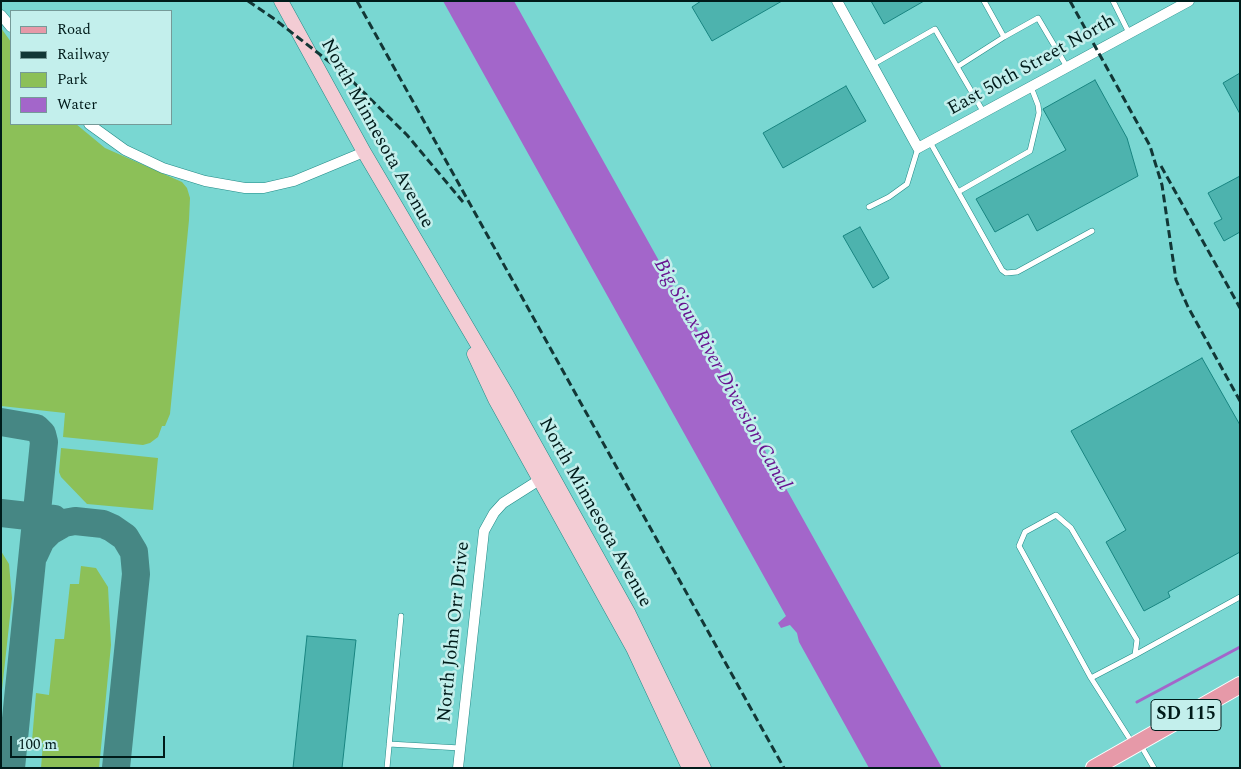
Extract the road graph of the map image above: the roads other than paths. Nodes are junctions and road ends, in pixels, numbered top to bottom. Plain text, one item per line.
1 (281, 1) edge
2 (837, 1) edge
3 (984, 1) edge
4 (1113, 1) edge
5 (1189, 1) edge
6 (1, 15) edge
7 (10, 26) edge
8 (1129, 34) junction
9 (1004, 37) junction
10 (872, 65) junction
11 (957, 67) junction
12 (1068, 67) junction
13 (1031, 87) junction
14 (984, 113) junction
15 (91, 125) edge
16 (930, 142) junction
17 (918, 148) junction
18 (364, 152) junction
19 (958, 192) junction
20 (869, 207) dead end
21 (1092, 231) dead end
22 (545, 477) junction
23 (1240, 597) edge
24 (401, 616) dead end
25 (1135, 655) junction
26 (1091, 678) junction
27 (1240, 686) edge
28 (1136, 743) junction
29 (389, 744) junction
30 (460, 748) junction
31 (387, 768) edge
32 (458, 768) edge
33 (688, 768) edge
34 (704, 768) edge
35 (1094, 768) edge
36 (1154, 768) edge

1 - 18 main road, North Minnesota Avenue
2 - 10 street
3 - 9 lane
4 - 8 lane
5 - 8 street, East 50th Street North
6 - 7 street
8 - 12 street, East 50th Street North
9 - 11 lane
9 - 12 lane
10 - 11 lane
10 - 17 street
11 - 14 lane
12 - 13 street, East 50th Street North
13 - 14 street, East 50th Street North
13 - 19 lane
14 - 16 street, East 50th Street North
15 - 18 street
16 - 17 street, East 50th Street North
16 - 19 lane
17 - 20 lane
18 - 22 main road, North Minnesota Avenue
19 - 21 lane
22 - 30 street, North John Orr Drive
22 - 33 main road, North Minnesota Avenue
22 - 34 main road, North Minnesota Avenue
23 - 25 lane
24 - 29 lane
25 - 26 lane
25 - 26 lane
26 - 28 lane
27 - 28 main road, SD 115
28 - 35 main road, SD 115
28 - 36 lane
29 - 30 lane
29 - 31 lane
30 - 32 street, North John Orr Drive

